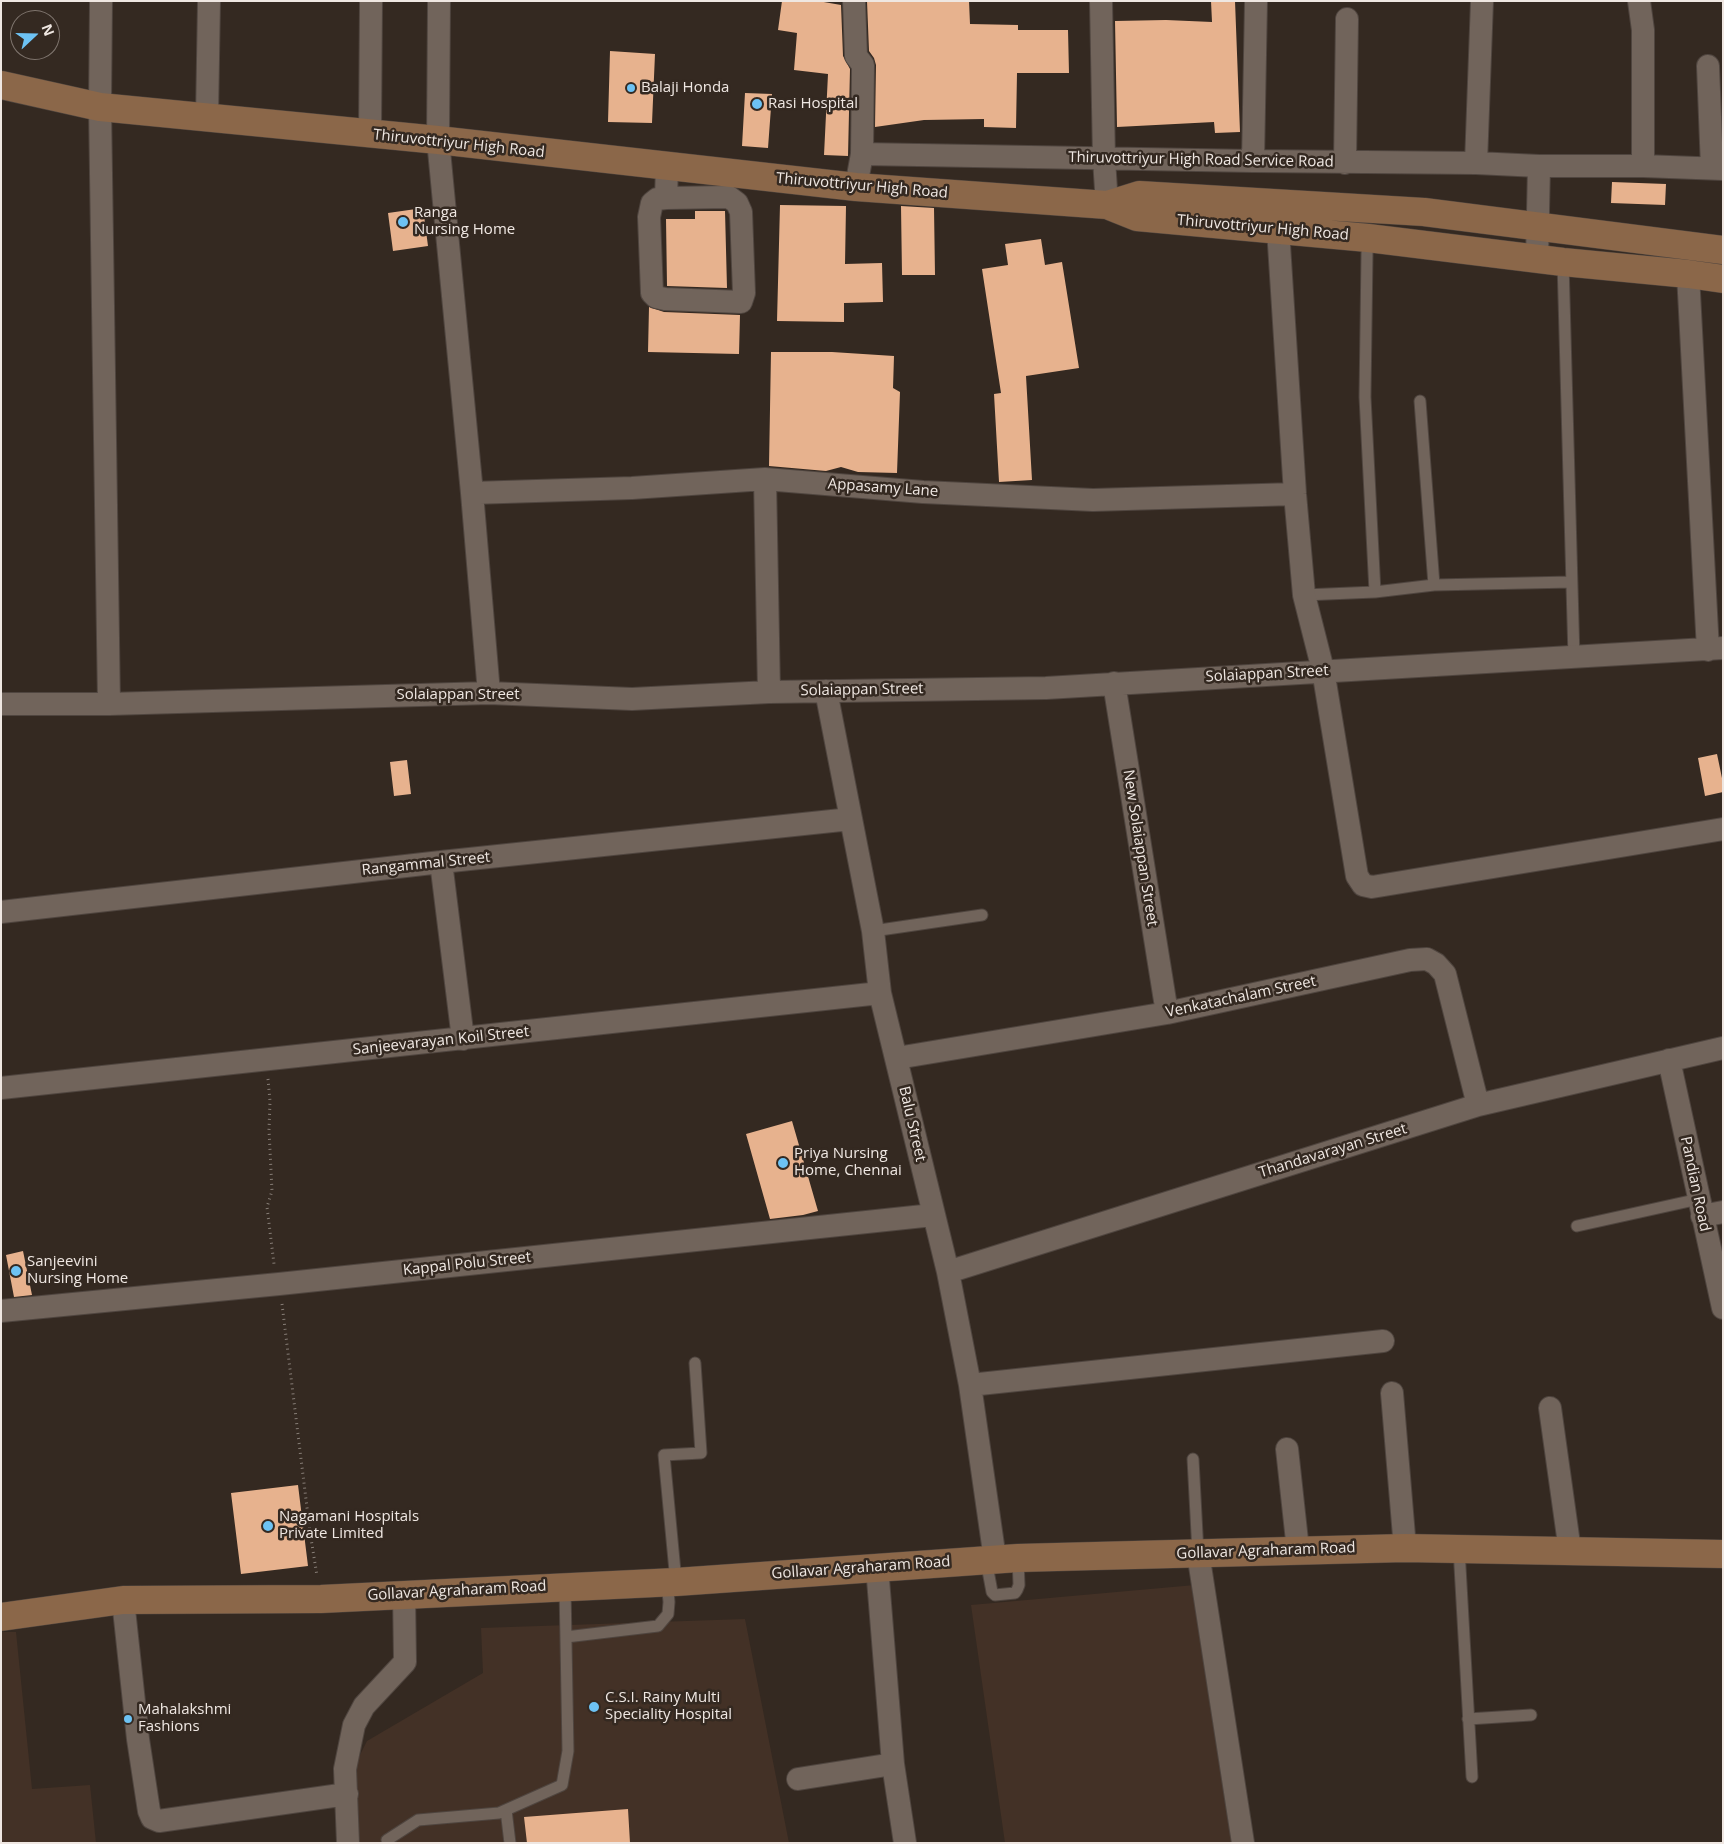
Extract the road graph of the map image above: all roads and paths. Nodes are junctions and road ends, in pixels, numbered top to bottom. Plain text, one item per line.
1 (101, 1) edge
2 (209, 1) edge
3 (371, 1) edge
4 (439, 1) edge
5 (854, 1) edge
6 (1101, 1) edge
7 (1256, 1) edge
8 (1482, 1) edge
9 (1639, 1) edge
10 (1347, 19) dead end
11 (1708, 66) dead end
12 (1, 85) edge
13 (100, 107) junction
14 (207, 117) junction
15 (370, 135) junction
16 (438, 140) junction
17 (862, 154) junction
18 (1104, 159) junction
19 (1253, 161) junction
20 (1345, 163) junction
21 (1476, 163) junction
22 (668, 166) junction
23 (1540, 166) junction
24 (1643, 166) junction
25 (1717, 169) edge
26 (741, 174) junction
27 (856, 187) junction
28 (666, 198) junction
29 (737, 203) junction
30 (1107, 205) junction
31 (1538, 226) junction
32 (1278, 229) junction
33 (1368, 238) junction
34 (1723, 250) edge
35 (1550, 260) junction
36 (1688, 274) junction
37 (1723, 279) edge
38 (1420, 401) dead end
39 (765, 479) junction
40 (472, 493) junction
41 (1295, 494) junction
42 (1571, 582) junction
43 (1434, 585) junction
44 (1375, 592) junction
45 (1304, 595) junction
46 (1716, 649) edge
47 (1574, 658) junction
48 (1323, 670) junction
49 (1114, 683) junction
50 (826, 691) junction
51 (769, 692) junction
52 (489, 693) junction
53 (1, 704) edge
54 (109, 704) junction
55 (851, 819) junction
56 (1723, 829) edge
57 (441, 862) junction
58 (1, 912) edge
59 (982, 915) dead end
60 (874, 931) junction
61 (880, 993) junction
62 (1167, 1013) junction
63 (463, 1039) junction
64 (1723, 1048) edge
65 (897, 1058) junction
66 (266, 1059) junction
67 (1669, 1060) junction
68 (1, 1088) edge
69 (1478, 1105) junction
70 (1708, 1209) edge
71 (933, 1214) junction
72 (1577, 1226) dead end
73 (948, 1272) junction
74 (278, 1284) junction
75 (1723, 1308) edge
76 (1, 1311) edge
77 (1383, 1341) dead end
78 (695, 1363) dead end
79 (970, 1385) junction
80 (1392, 1393) dead end
81 (1550, 1408) dead end
82 (1287, 1448) dead end
83 (1193, 1459) dead end
84 (1405, 1548) junction
85 (1459, 1549) junction
86 (1298, 1550) junction
87 (1570, 1551) junction
88 (1198, 1553) junction
89 (1723, 1554) edge
90 (1000, 1559) junction
91 (877, 1567) junction
92 (672, 1582) junction
93 (565, 1586) junction
94 (404, 1593) junction
95 (321, 1599) junction
96 (123, 1600) junction
97 (1, 1617) edge
98 (566, 1637) junction
99 (1532, 1715) dead end
100 (1468, 1720) junction
101 (893, 1764) junction
102 (1472, 1777) dead end
103 (798, 1779) dead end
104 (347, 1794) junction
105 (506, 1810) junction
106 (348, 1843) edge
107 (388, 1843) edge
108 (510, 1843) edge
109 (905, 1843) edge
110 (1243, 1843) edge

1 - 13 street
2 - 14 street
3 - 15 street
4 - 16 street
5 - 17 street
6 - 18 street
7 - 19 street
8 - 21 street
9 - 24 street
10 - 20 street
11 - 25 street
12 - 13 main road, Thiruvottriyur High Road
13 - 14 main road, Thiruvottriyur High Road
13 - 54 street
14 - 15 main road, Thiruvottriyur High Road
15 - 16 main road, Thiruvottriyur High Road
16 - 22 main road, Thiruvottriyur High Road
16 - 40 street
17 - 18 street, Thiruvottriyur High Road Service Road
17 - 27 street
18 - 19 street, Thiruvottriyur High Road Service Road
18 - 30 street
19 - 20 street, Thiruvottriyur High Road Service Road
20 - 21 street, Thiruvottriyur High Road Service Road
21 - 23 street, Thiruvottriyur High Road Service Road
22 - 26 main road, Thiruvottriyur High Road
22 - 28 street
23 - 24 street, Thiruvottriyur High Road Service Road
23 - 31 street
24 - 25 street, Thiruvottriyur High Road Service Road
26 - 27 main road, Thiruvottriyur High Road
26 - 29 street
27 - 30 main road, Thiruvottriyur High Road
28 - 29 street
28 - 29 street
30 - 31 main road
30 - 32 main road, Thiruvottriyur High Road
31 - 34 main road
31 - 35 street
32 - 33 main road, Thiruvottriyur High Road
32 - 41 street
33 - 35 main road, Thiruvottriyur High Road
33 - 44 lane
35 - 36 main road, Thiruvottriyur High Road
35 - 42 lane
36 - 37 main road, Thiruvottriyur High Road
36 - 46 street
38 - 43 lane
39 - 40 street, Appasamy Lane
39 - 41 street, Appasamy Lane
39 - 51 street
40 - 52 street
41 - 45 street
42 - 43 lane
42 - 47 lane
43 - 44 lane
44 - 45 lane
45 - 48 street
46 - 47 street, Solaiappan Street
47 - 48 street, Solaiappan Street
48 - 49 street, Solaiappan Street
48 - 56 street
49 - 50 street, Solaiappan Street
49 - 62 street, New Solaiappan Street
50 - 51 street, Solaiappan Street
50 - 55 street, Balu Street
51 - 52 street, Solaiappan Street
52 - 54 street, Solaiappan Street
53 - 54 street, Solaiappan Street
55 - 57 street, Rangammal Street
55 - 60 street, Balu Street
57 - 58 street, Rangammal Street
57 - 63 street
59 - 60 lane
60 - 61 street, Balu Street
61 - 63 street, Sanjeevarayan Koil Street
61 - 65 street, Balu Street
62 - 65 street, Venkatachalam Street
62 - 69 street, Venkatachalam Street
63 - 66 street, Sanjeevarayan Koil Street
64 - 67 street, Thandavarayan Street
65 - 71 street, Balu Street
66 - 68 street, Sanjeevarayan Koil Street
66 - 74 path
67 - 69 street, Thandavarayan Street
67 - 70 street, Pandian Road
69 - 73 street, Thandavarayan Street
70 - 72 lane
70 - 75 street, Pandian Road
71 - 73 street, Balu Street
71 - 74 street, Kappal Polu Street
73 - 79 street, Balu Street
74 - 76 street, Kappal Polu Street
74 - 95 path
77 - 79 street
78 - 92 lane
79 - 90 street, Balu Street
80 - 84 street
81 - 87 street
82 - 86 street
83 - 88 lane
84 - 85 main road, Gollavar Agraharam Road
84 - 86 main road, Gollavar Agraharam Road
85 - 87 main road, Gollavar Agraharam Road
85 - 100 lane
86 - 88 main road, Gollavar Agraharam Road
87 - 89 main road, Gollavar Agraharam Road
88 - 90 main road, Gollavar Agraharam Road
88 - 110 street
90 - 91 main road, Gollavar Agraharam Road
91 - 92 main road, Gollavar Agraharam Road
91 - 101 street
92 - 93 main road, Gollavar Agraharam Road
92 - 98 lane
93 - 94 main road, Gollavar Agraharam Road
93 - 98 lane
94 - 95 main road, Gollavar Agraharam Road
94 - 104 street
95 - 96 main road, Gollavar Agraharam Road
96 - 97 main road, Gollavar Agraharam Road
96 - 104 street
98 - 105 lane
99 - 100 lane
100 - 102 lane
101 - 103 street
101 - 109 street
104 - 106 street
105 - 107 lane
105 - 108 lane

